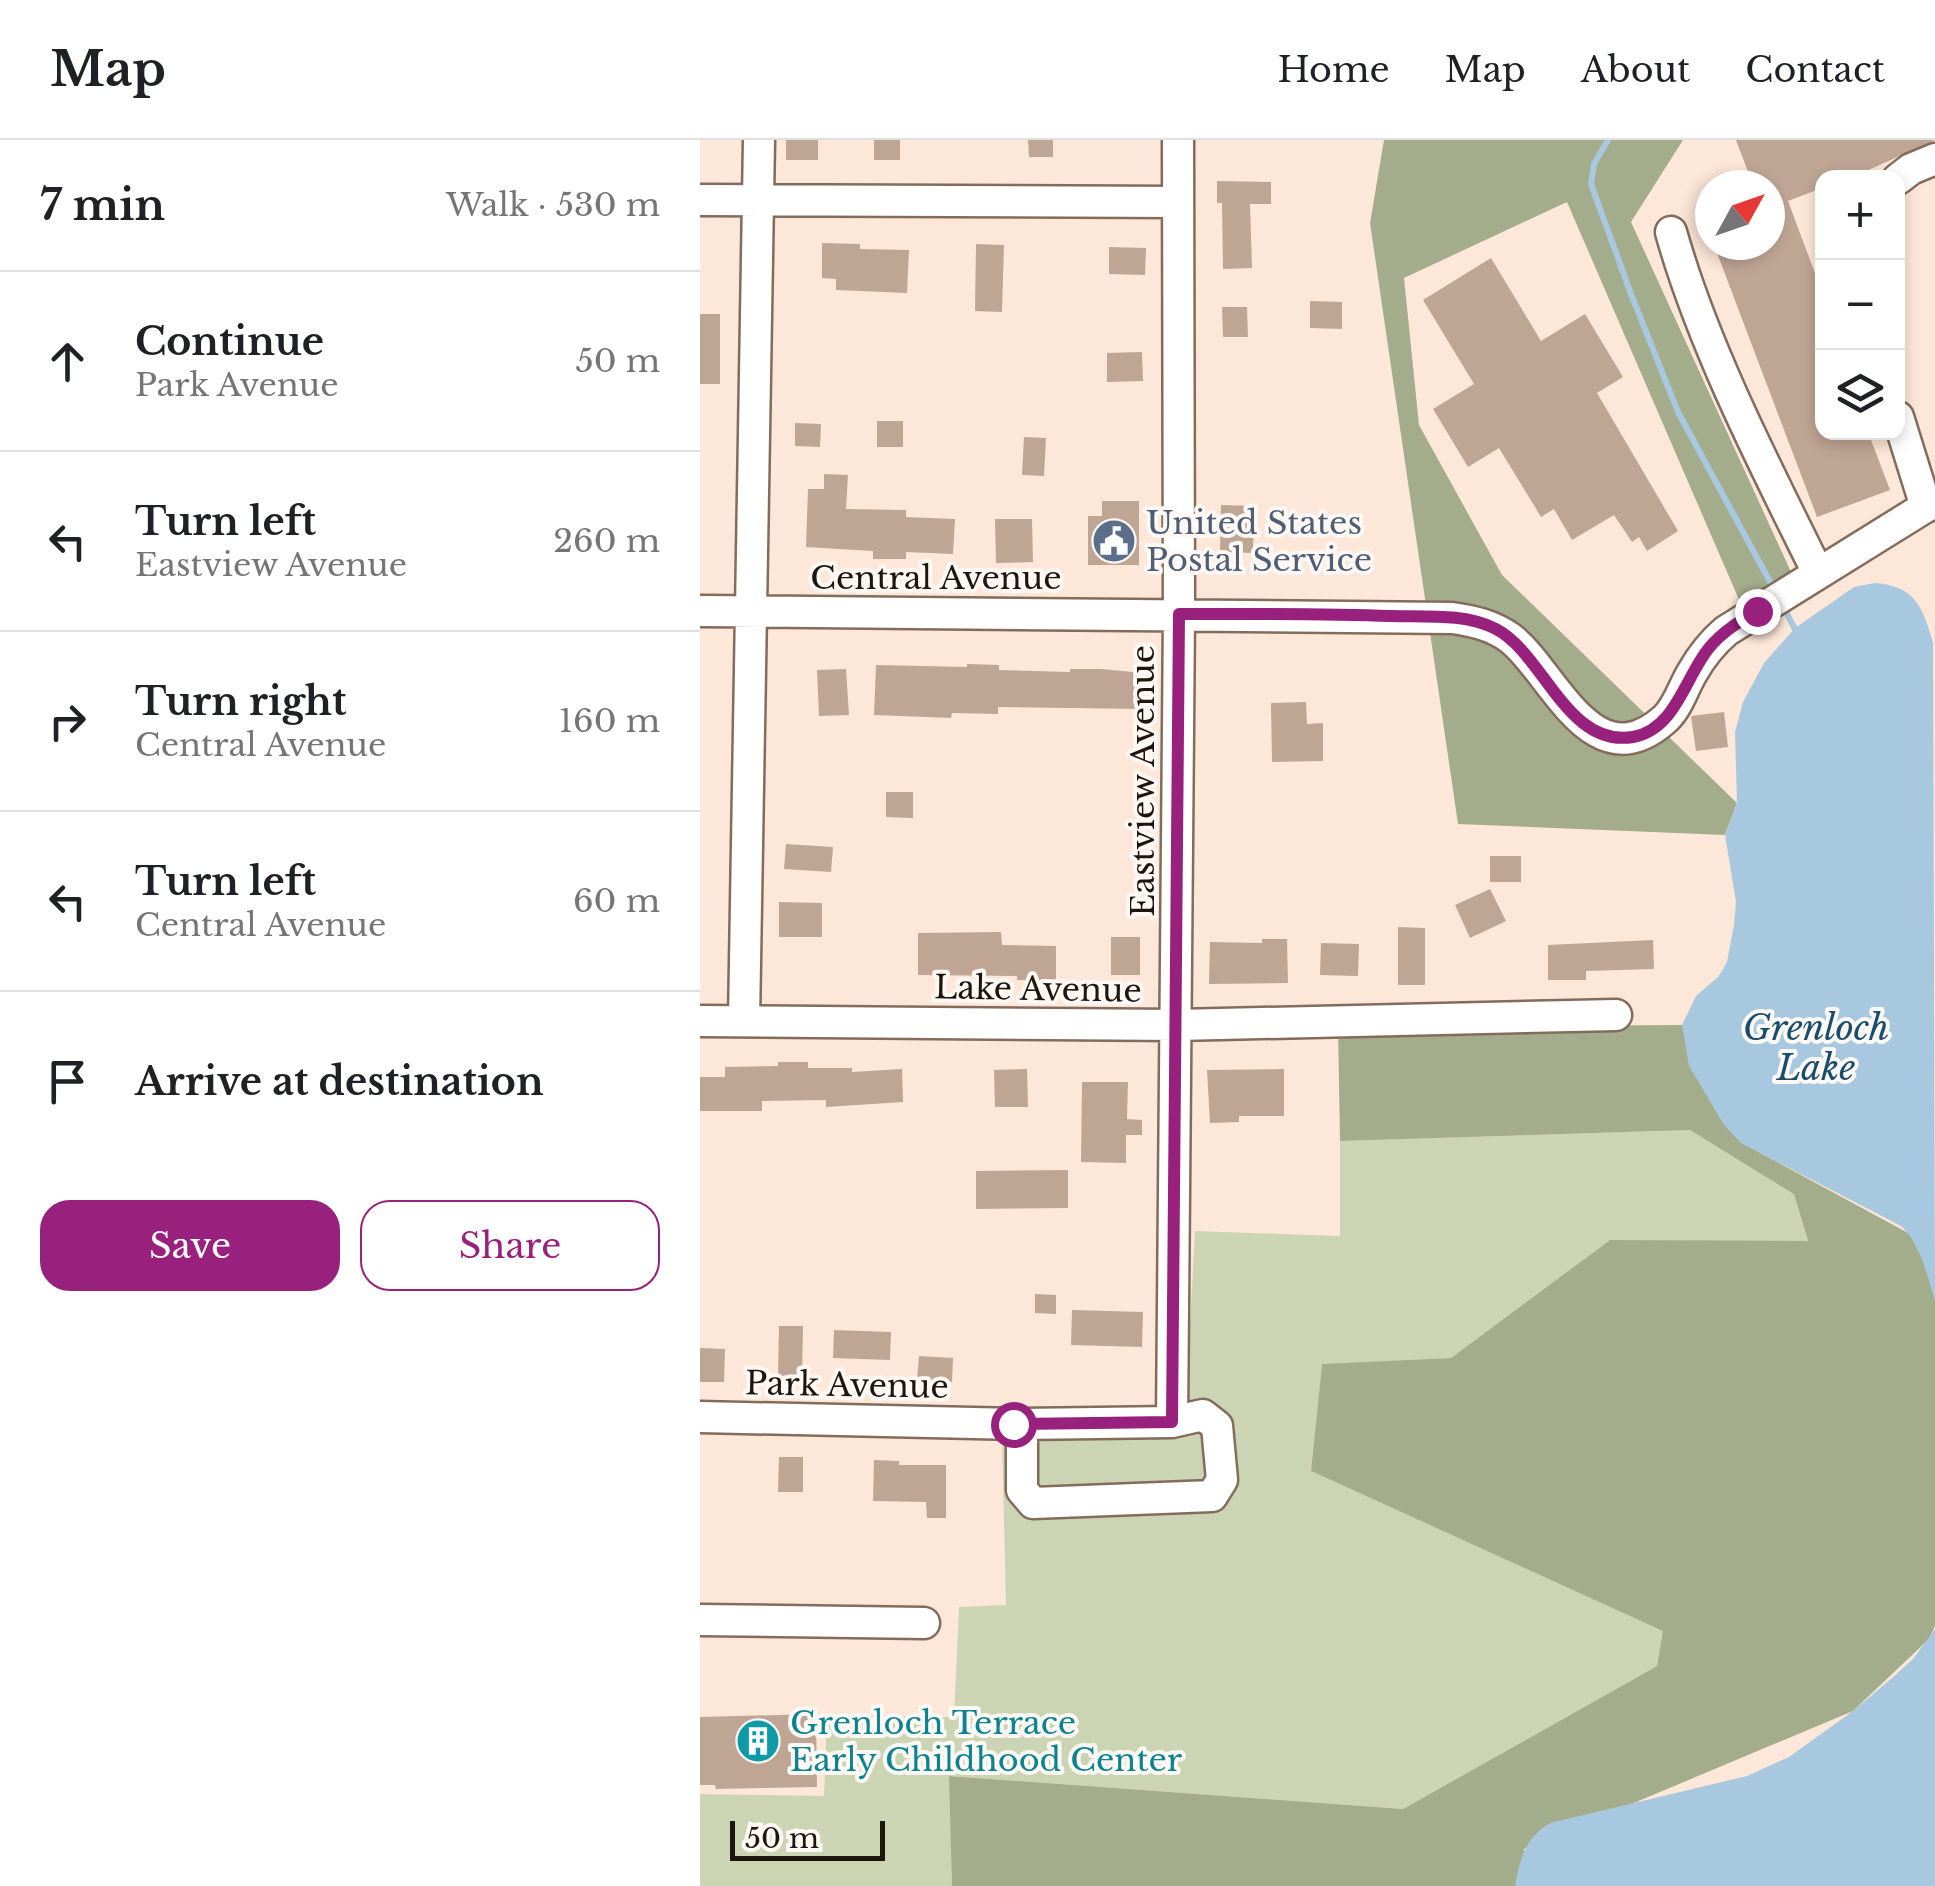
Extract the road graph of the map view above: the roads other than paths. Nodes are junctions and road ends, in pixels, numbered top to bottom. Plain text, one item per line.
1 (758, 140) edge
2 (1178, 140) edge
3 (1935, 159) edge
4 (1905, 173) edge
5 (700, 200) edge
6 (759, 200) junction
7 (1177, 202) junction
8 (1671, 232) dead end
9 (1905, 440) edge
10 (1930, 504) edge
11 (1794, 588) junction
12 (700, 611) edge
13 (750, 611) junction
14 (1179, 614) junction
15 (1616, 1015) dead end
16 (744, 1021) junction
17 (700, 1022) edge
18 (1177, 1026) junction
19 (700, 1417) edge
20 (1172, 1422) junction
21 (1022, 1424) junction
22 (700, 1620) edge
23 (924, 1623) dead end

1 - 6 street
2 - 7 street, Eastview Avenue
3 - 4 street
5 - 6 street
6 - 7 street
6 - 13 street
7 - 14 street, Eastview Avenue
8 - 11 street
9 - 10 street
10 - 11 street, Central Avenue
11 - 14 street, Central Avenue
12 - 13 street, Central Avenue
13 - 14 street, Central Avenue
13 - 16 street
14 - 18 street, Eastview Avenue
15 - 18 street, Lake Avenue
16 - 17 street, Lake Avenue
16 - 18 street, Lake Avenue
18 - 20 street, Eastview Avenue
19 - 21 street, Park Avenue
20 - 21 street, Park Avenue
20 - 21 street, Park Avenue
22 - 23 street

